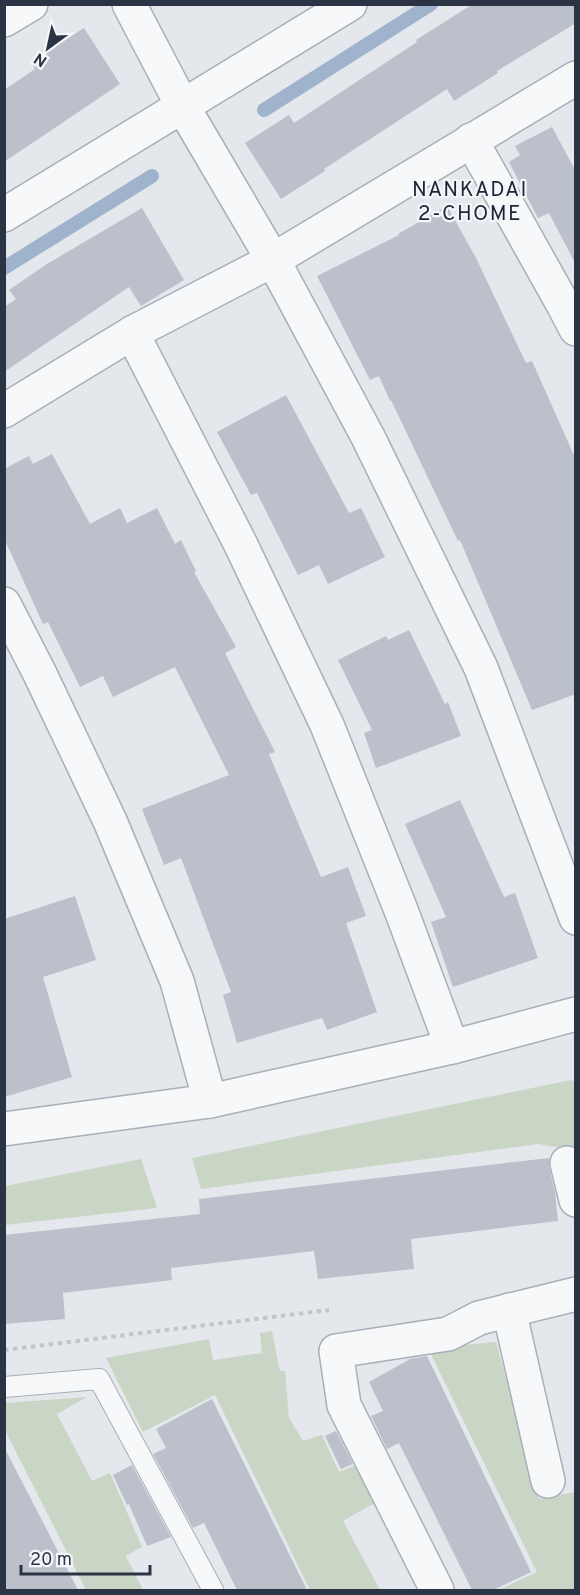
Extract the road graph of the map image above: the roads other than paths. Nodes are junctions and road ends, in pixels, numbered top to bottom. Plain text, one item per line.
1 (31, 4) edge
2 (129, 4) edge
3 (350, 4) edge
4 (4, 20) edge
5 (576, 78) edge
6 (183, 107) junction
7 (471, 140) junction
8 (4, 215) edge
9 (273, 260) junction
10 (576, 329) edge
11 (132, 333) junction
12 (4, 411) edge
13 (4, 604) edge
14 (576, 918) edge
15 (576, 1014) edge
16 (452, 1047) junction
17 (210, 1101) junction
18 (4, 1129) edge
19 (567, 1163) dead end
20 (576, 1200) edge
21 (576, 1294) edge
22 (509, 1310) junction
23 (4, 1387) edge
24 (548, 1481) dead end
25 (213, 1590) edge
26 (437, 1590) edge

1 - 4 street
2 - 6 street
3 - 6 street
5 - 7 street
6 - 8 street
6 - 9 street
7 - 9 street
7 - 10 street
9 - 11 street
9 - 14 street
11 - 12 street
11 - 16 street
13 - 17 street
15 - 16 street
16 - 17 street
17 - 18 street
19 - 20 street
21 - 22 street
22 - 24 street
22 - 26 street
23 - 25 lane

